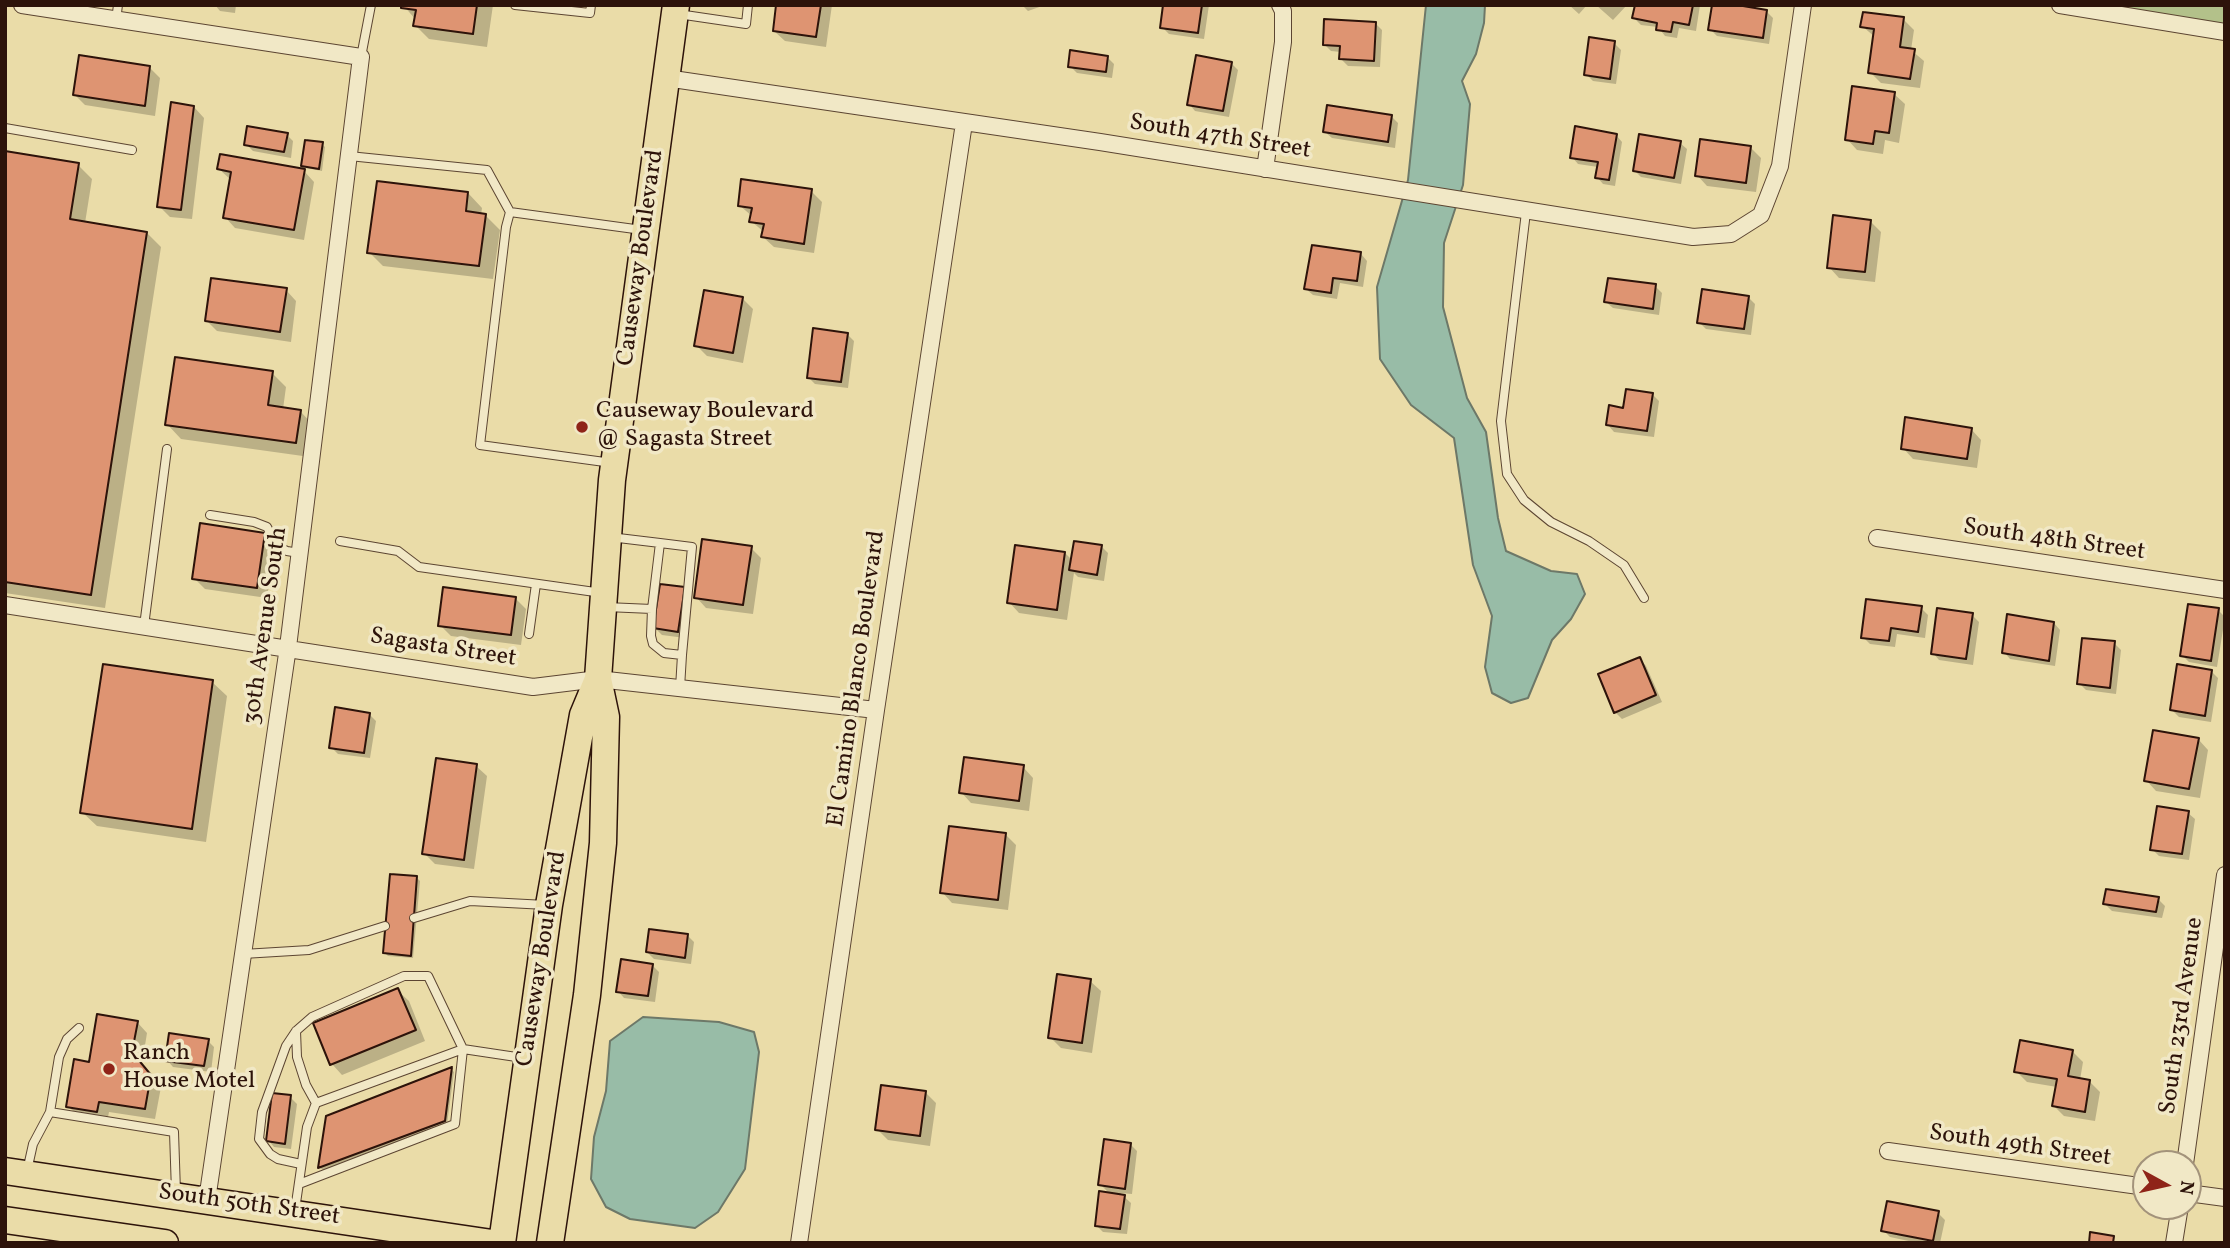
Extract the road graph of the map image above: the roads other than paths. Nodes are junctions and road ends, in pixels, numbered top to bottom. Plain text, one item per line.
1 (22, 5) edge
2 (371, 5) edge
3 (515, 5) edge
4 (592, 5) edge
5 (748, 5) edge
6 (1280, 5) edge
7 (1803, 5) edge
8 (2060, 5) edge
9 (676, 9) edge
10 (117, 12) edge
11 (2225, 32) edge
12 (361, 57) junction
13 (666, 78) junction
14 (964, 123) junction
15 (5, 128) edge
16 (132, 150) dead end
17 (349, 156) junction
18 (1265, 169) junction
19 (510, 212) junction
20 (1526, 212) junction
21 (645, 231) junction
22 (167, 449) dead end
23 (614, 464) junction
24 (210, 516) dead end
25 (608, 537) junction
26 (1877, 538) dead end
27 (340, 541) dead end
28 (660, 543) junction
29 (299, 553) junction
30 (536, 584) junction
31 (2225, 590) edge
32 (1644, 598) dead end
33 (604, 600) junction
34 (5, 605) edge
35 (652, 610) junction
36 (144, 626) junction
37 (529, 634) dead end
38 (288, 648) junction
39 (682, 655) junction
40 (598, 679) junction
41 (680, 688) junction
42 (876, 710) junction
43 (2225, 875) edge
44 (549, 905) junction
45 (2222, 913) edge
46 (414, 918) dead end
47 (385, 926) dead end
48 (243, 954) junction
49 (79, 1028) dead end
50 (296, 1031) junction
51 (463, 1049) junction
52 (528, 1059) junction
53 (316, 1103) junction
54 (50, 1112) junction
55 (2187, 1150) edge
56 (1888, 1152) dead end
57 (302, 1164) junction
58 (16, 1172) edge
59 (299, 1184) junction
60 (2132, 1185) edge
61 (176, 1195) junction
62 (2202, 1195) edge
63 (2225, 1198) edge
64 (207, 1200) junction
65 (295, 1213) junction
66 (5, 1220) edge
67 (2177, 1220) edge
68 (165, 1243) edge
69 (492, 1243) edge
70 (502, 1243) edge
71 (550, 1243) edge
72 (799, 1243) edge
73 (2174, 1243) edge

1 - 10 street
2 - 12 lane
3 - 4 lane
5 - 9 lane
6 - 18 street
7 - 20 street, South 47th Street
8 - 11 street
9 - 13 main road, Causeway Boulevard
10 - 12 street
12 - 17 street, 30th Avenue South
13 - 14 street, South 47th Street
13 - 21 main road, Causeway Boulevard
14 - 18 street, South 47th Street
14 - 42 street, El Camino Blanco Boulevard
15 - 16 lane
17 - 19 lane
17 - 29 street, 30th Avenue South
18 - 20 street, South 47th Street
19 - 21 lane
19 - 23 lane
20 - 32 lane
21 - 23 main road, Causeway Boulevard
22 - 36 lane
23 - 25 main road, Causeway Boulevard
24 - 29 lane
25 - 28 lane
25 - 33 main road, Causeway Boulevard
26 - 31 street, South 48th Street
27 - 30 lane
28 - 35 lane
28 - 39 lane
29 - 38 street, 30th Avenue South
30 - 33 lane
30 - 37 lane
33 - 35 lane
33 - 40 main road, Causeway Boulevard
34 - 36 street, Sagasta Street
35 - 39 lane
36 - 38 street, Sagasta Street
38 - 40 street, Sagasta Street
38 - 48 street, 30th Avenue South
39 - 41 lane
40 - 41 street, Sagasta Street
40 - 44 main road, Causeway Boulevard
40 - 71 main road, Causeway Boulevard
41 - 42 street, Sagasta Street
42 - 72 street, El Camino Blanco Boulevard
43 - 45 street, South 23rd Avenue
44 - 46 lane
44 - 52 main road, Causeway Boulevard
45 - 55 street, South 23rd Avenue
47 - 48 lane
48 - 64 street, 30th Avenue South
49 - 54 lane
50 - 51 lane
50 - 53 lane
50 - 57 lane
51 - 52 lane
51 - 53 lane
51 - 59 lane
52 - 70 main road, Causeway Boulevard
53 - 57 lane
54 - 58 lane
54 - 61 lane
56 - 60 street, South 49th Street
57 - 59 lane
58 - 61 main road, South 50th Street
59 - 65 lane
61 - 64 main road, South 50th Street
62 - 63 street
64 - 65 main road, South 50th Street
65 - 69 main road, South 50th Street
66 - 68 main road, South 50th Street
67 - 73 street

